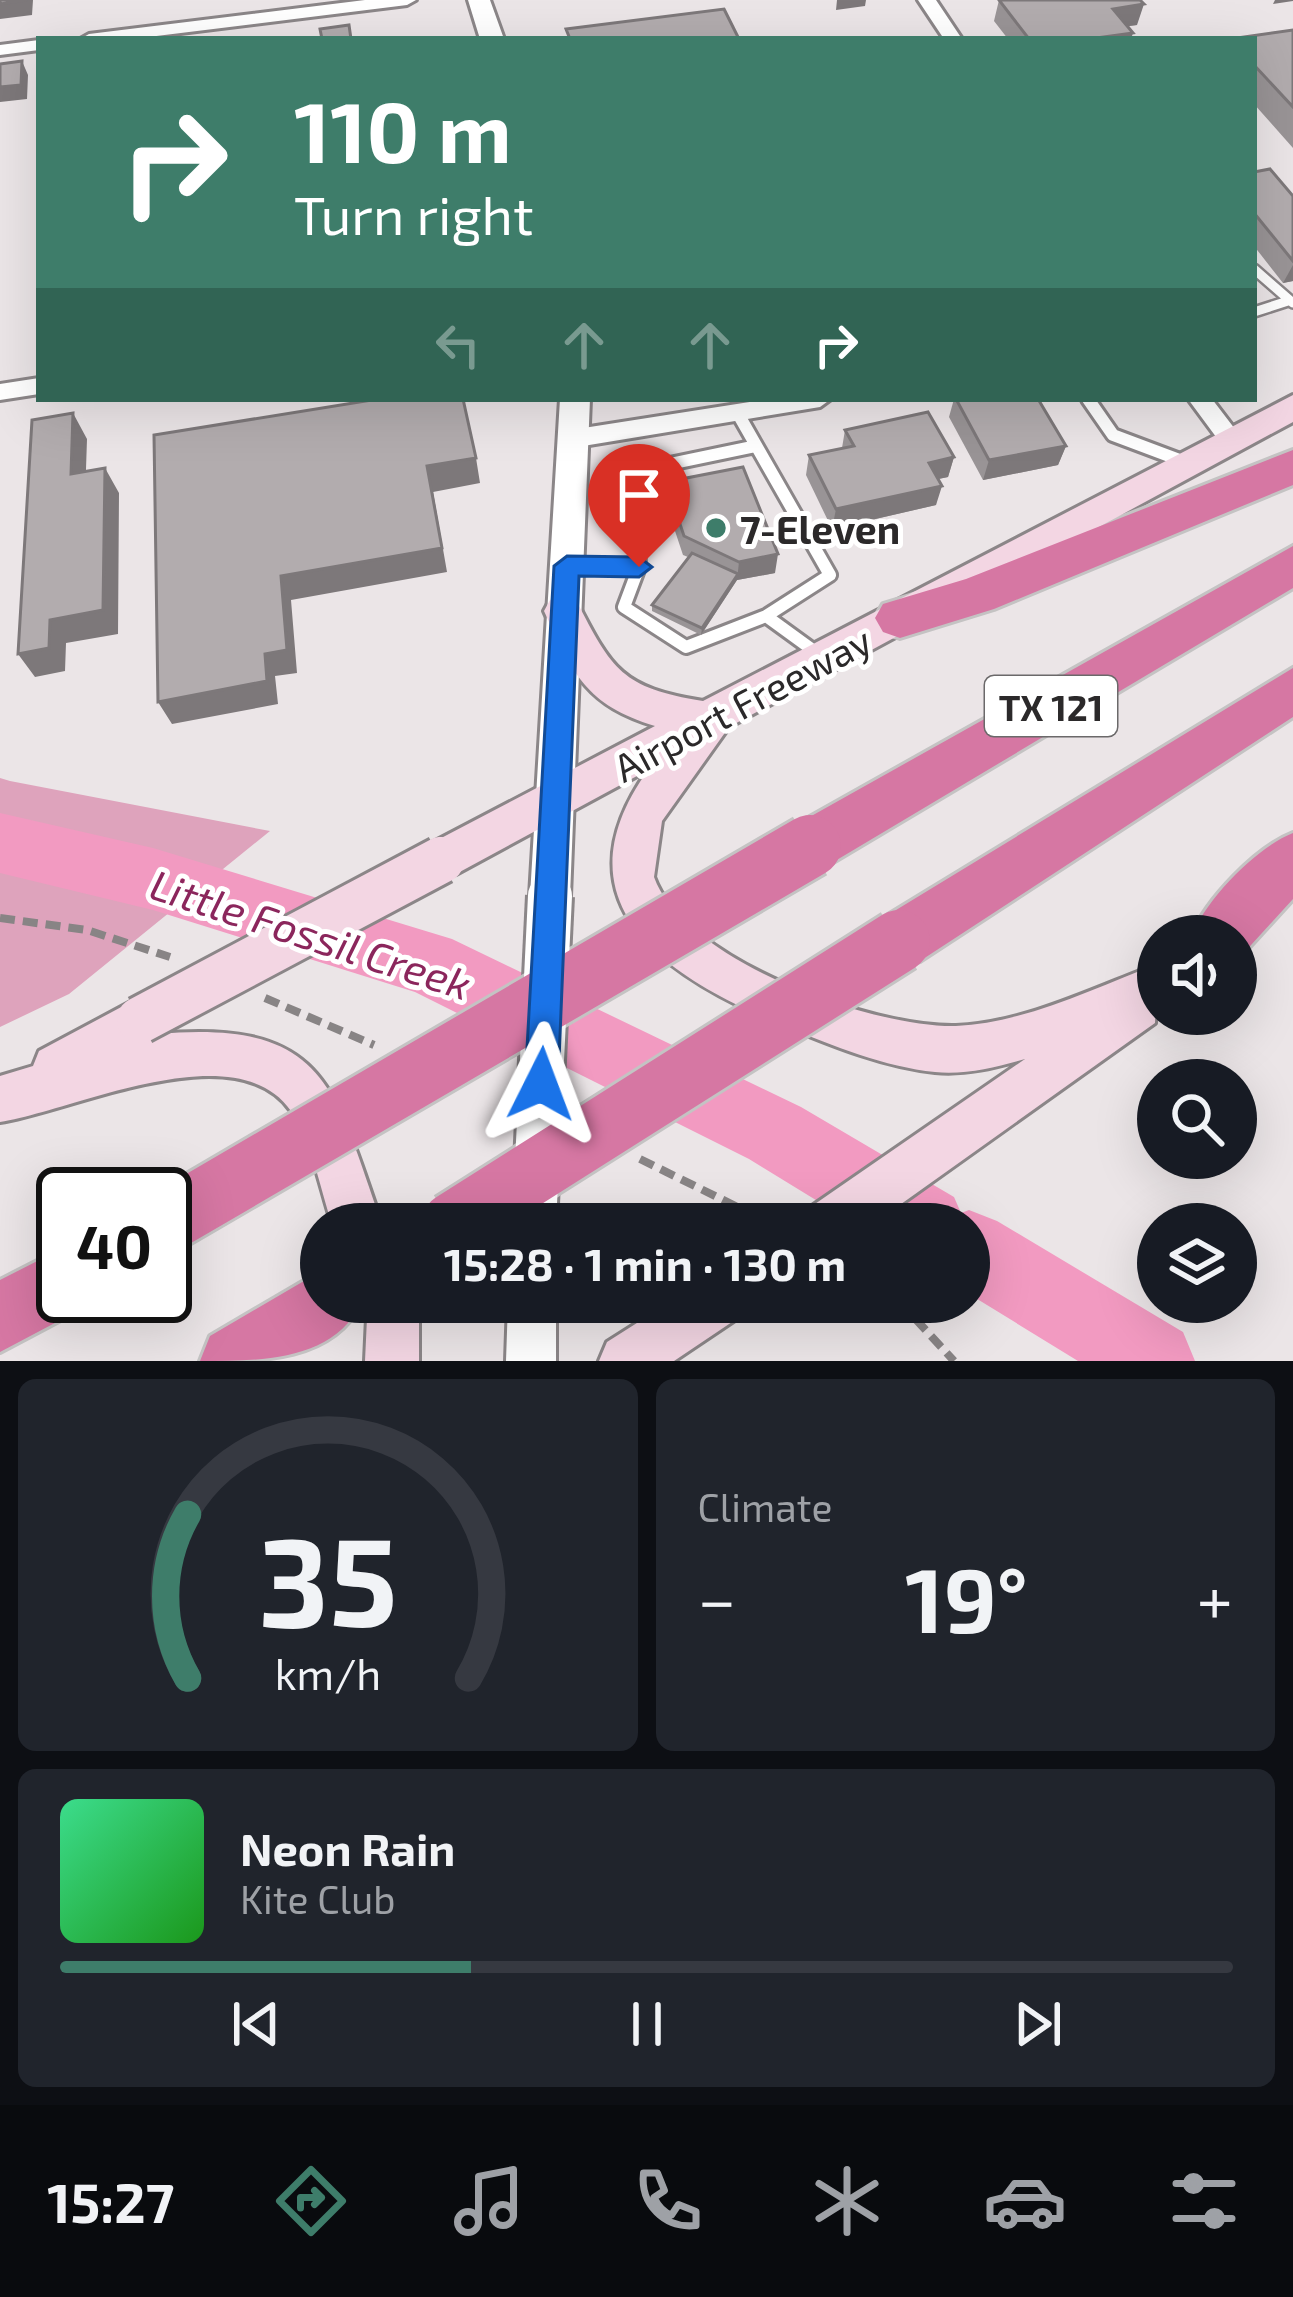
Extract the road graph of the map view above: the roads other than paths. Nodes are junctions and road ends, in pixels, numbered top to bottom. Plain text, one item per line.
1 (406, 0) edge
2 (479, 0) edge
3 (927, 0) edge
4 (113, 36) edge
5 (491, 36) edge
6 (951, 36) edge
7 (36, 45) edge
8 (0, 50) edge
9 (1257, 272) edge
10 (1290, 302) edge
11 (1257, 311) edge
12 (36, 386) edge
13 (0, 392) edge
14 (575, 402) edge
15 (801, 402) edge
16 (1090, 402) edge
17 (1201, 402) edge
18 (1293, 407) edge
19 (737, 412) junction
20 (577, 438) junction
21 (1230, 439) junction
22 (757, 446) junction
23 (1185, 463) junction
24 (1293, 467) edge
25 (1293, 565) edge
26 (567, 566) junction
27 (639, 567) junction
28 (563, 611) junction
29 (766, 616) junction
30 (900, 618) junction
31 (810, 648) dead end
32 (1293, 690) edge
33 (712, 720) junction
34 (555, 802) junction
35 (1293, 859) edge
36 (1293, 899) edge
37 (1240, 915) edge
38 (1257, 924) edge
39 (1137, 997) edge
40 (1137, 1006) edge
41 (1, 1099) edge
42 (349, 1203) edge
43 (485, 1203) edge
44 (536, 1203) edge
45 (860, 1203) edge
46 (192, 1207) edge
47 (36, 1297) edge
48 (0, 1318) edge
49 (300, 1320) edge
50 (393, 1323) edge
51 (532, 1323) edge
52 (685, 1323) edge
53 (235, 1361) edge
54 (392, 1361) edge
55 (531, 1361) edge
56 (626, 1361) edge

1 - 4 street
2 - 5 street
3 - 6 street
7 - 8 street
9 - 10 lane
10 - 11 lane
12 - 13 street
14 - 20 street
15 - 19 street
16 - 23 lane
17 - 21 street
18 - 21 main road, Airport Freeway
19 - 20 street
19 - 22 lane
20 - 26 street
21 - 23 main road, Airport Freeway
22 - 27 lane
22 - 29 lane
23 - 30 main road, Airport Freeway
24 - 30 highway
25 - 46 highway, TX 121, bridge
26 - 27 lane
26 - 28 street
27 - 29 lane
28 - 33 main road
28 - 34 street
29 - 31 lane
30 - 33 main road, Airport Freeway
32 - 43 highway, TX 121, bridge
33 - 34 main road, Airport Freeway
33 - 39 main road
34 - 41 main road, Airport Freeway, bridge
34 - 44 street, bridge
35 - 37 highway
36 - 38 main road
40 - 45 main road
41 - 42 main road
47 - 48 highway
49 - 53 highway
50 - 54 main road
51 - 55 street
52 - 56 main road

